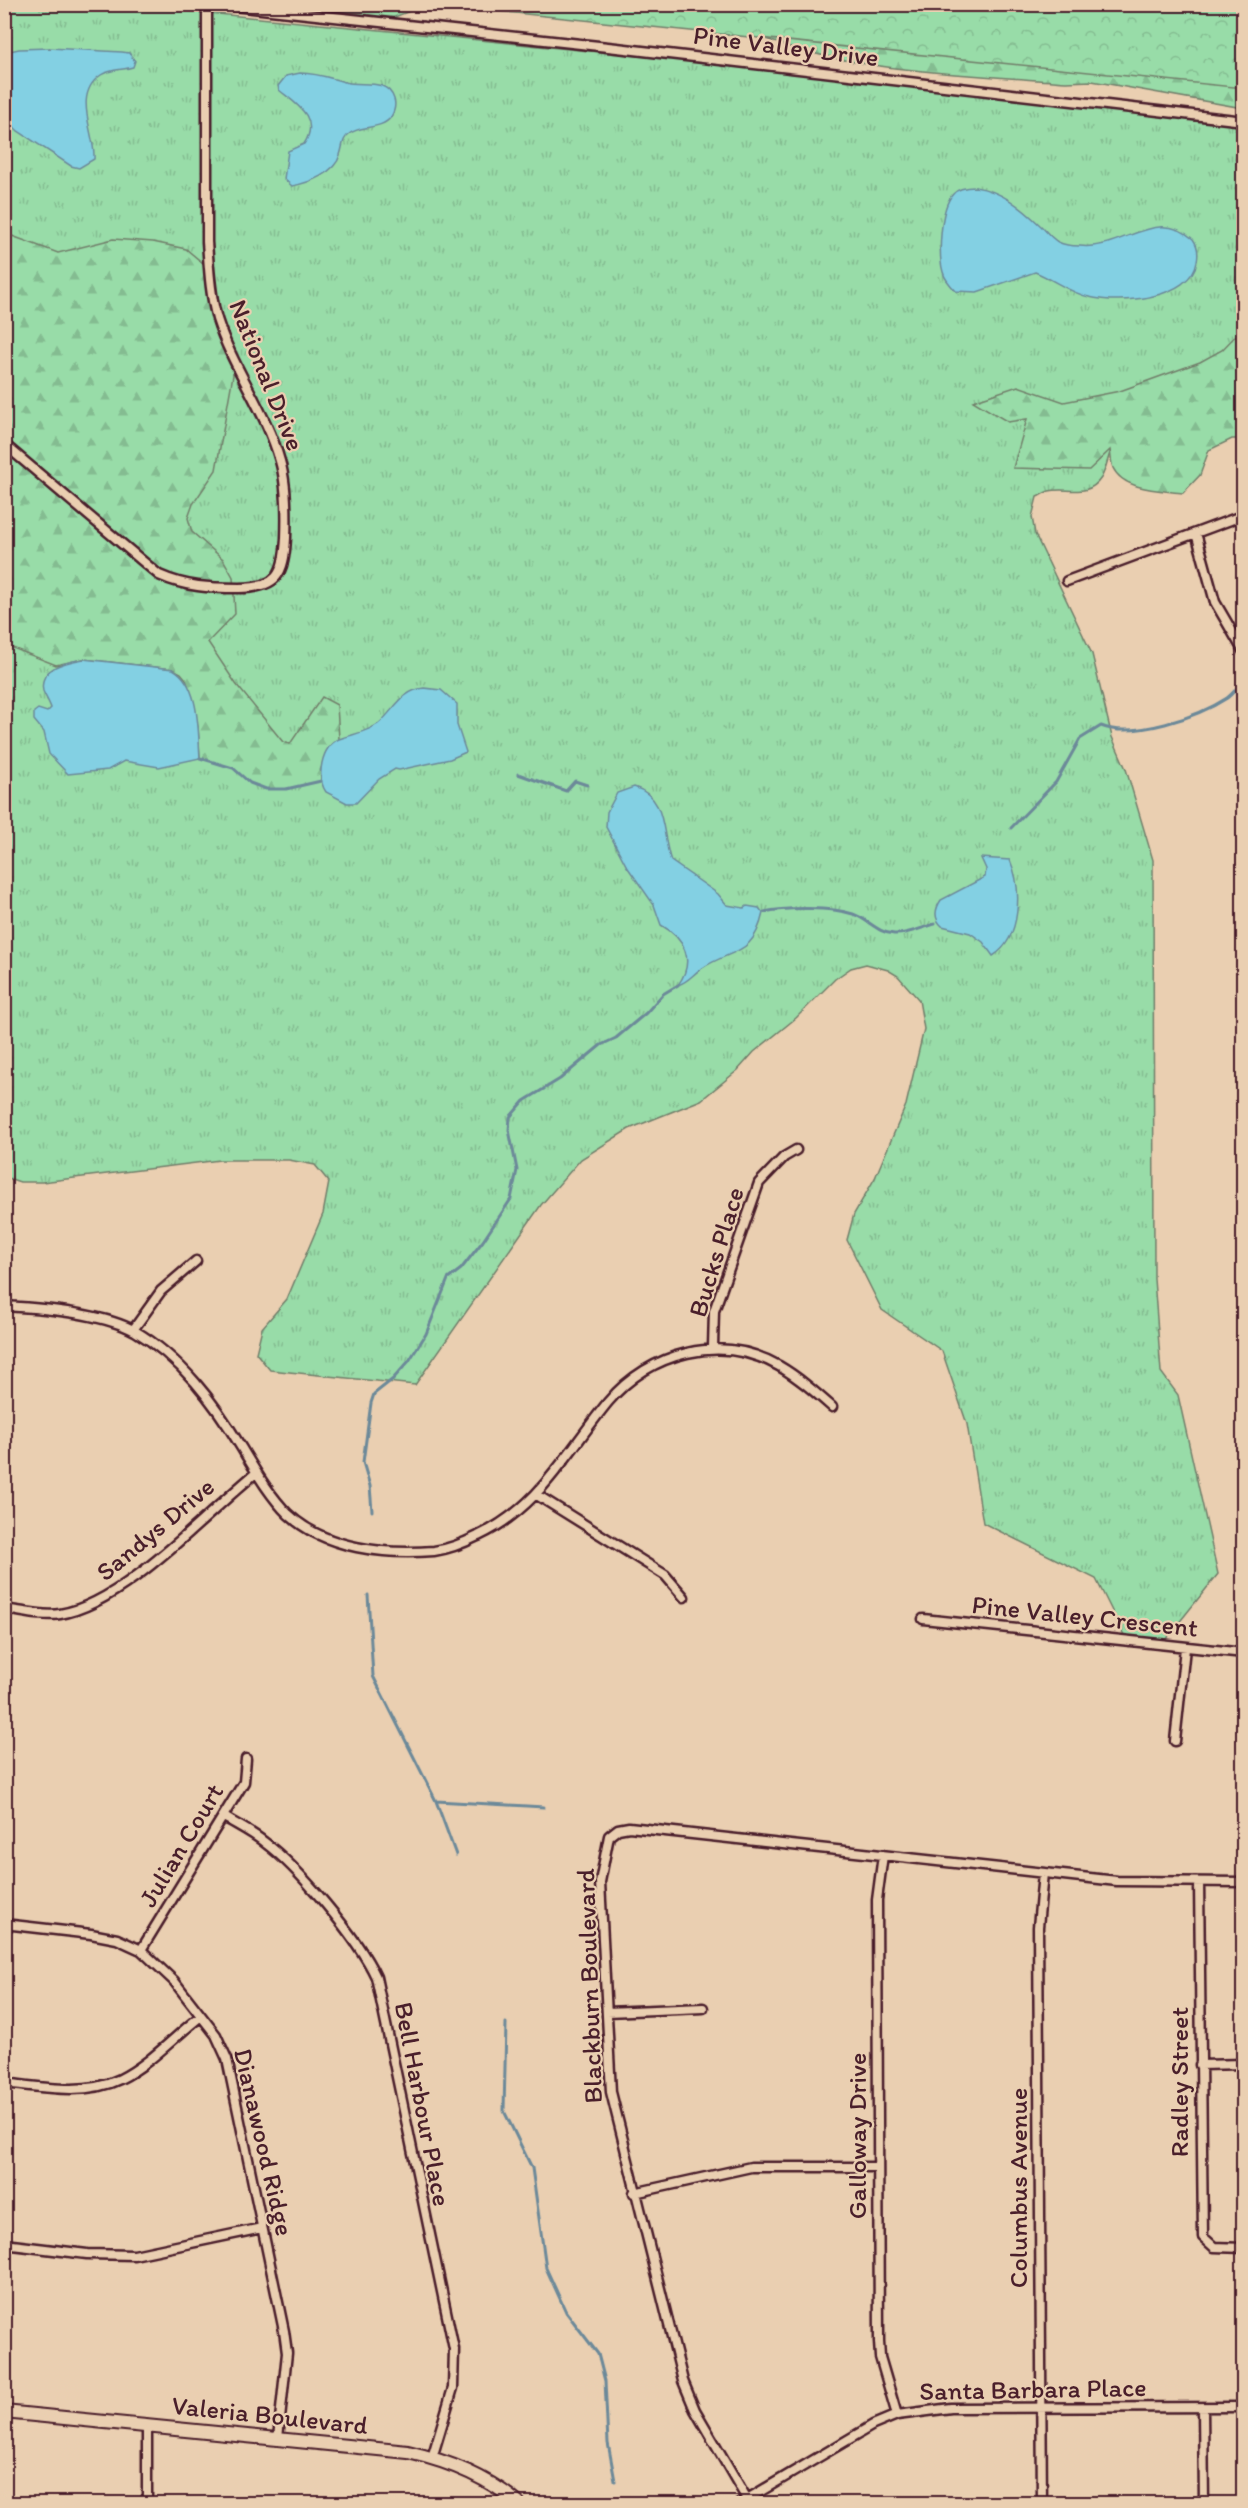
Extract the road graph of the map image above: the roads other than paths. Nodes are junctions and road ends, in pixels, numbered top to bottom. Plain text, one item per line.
1 (207, 4) edge
2 (216, 4) edge
3 (1244, 121) edge
4 (4, 444) edge
5 (1244, 515) edge
6 (1196, 533) junction
7 (1067, 581) dead end
8 (1244, 652) edge
9 (796, 1150) dead end
10 (196, 1261) dead end
11 (4, 1306) edge
12 (133, 1330) junction
13 (712, 1347) junction
14 (832, 1407) dead end
15 (256, 1473) junction
16 (537, 1495) junction
17 (684, 1597) dead end
18 (4, 1609) edge
19 (922, 1619) dead end
20 (1185, 1648) junction
21 (1244, 1653) edge
22 (1175, 1741) dead end
23 (246, 1759) dead end
24 (224, 1817) junction
25 (883, 1855) junction
26 (1043, 1873) junction
27 (1199, 1882) junction
28 (1244, 1882) edge
29 (4, 1924) edge
30 (141, 1950) junction
31 (703, 2008) dead end
32 (607, 2012) junction
33 (201, 2016) junction
34 (1200, 2064) junction
35 (1244, 2064) edge
36 (4, 2083) edge
37 (878, 2167) junction
38 (634, 2193) junction
39 (262, 2228) junction
40 (4, 2244) edge
41 (1244, 2248) edge
42 (1244, 2407) edge
43 (1203, 2408) junction
44 (1039, 2409) junction
45 (4, 2412) edge
46 (897, 2415) junction
47 (147, 2424) junction
48 (278, 2438) junction
49 (432, 2458) junction
50 (743, 2501) edge
51 (147, 2504) edge
52 (519, 2504) edge
53 (1042, 2504) edge
54 (1203, 2504) edge

1 - 4 street, National Drive
2 - 3 street, Pine Valley Drive
5 - 6 street
6 - 7 street
6 - 8 street
9 - 13 street, Bucks Place
10 - 12 street
11 - 12 street
12 - 15 street
13 - 14 street
13 - 16 street
15 - 16 street
15 - 18 street, Sandys Drive
16 - 17 street
19 - 20 street, Pine Valley Crescent
20 - 21 street, Pine Valley Crescent
20 - 22 street
23 - 24 street, Julian Court
24 - 30 street, Julian Court
24 - 49 street, Bell Harbour Place
25 - 26 street, Blackburn Boulevard
25 - 32 street, Blackburn Boulevard
25 - 37 street, Galloway Drive
26 - 27 street, Blackburn Boulevard
26 - 44 street, Columbus Avenue
27 - 28 street, Blackburn Boulevard
27 - 34 street, Radley Street
29 - 30 street, Dianawood Ridge
30 - 33 street, Dianawood Ridge
31 - 32 street
32 - 38 street, Blackburn Boulevard
33 - 36 street
33 - 39 street, Dianawood Ridge
34 - 35 street
34 - 41 street, Radley Street
37 - 38 street
37 - 46 street, Galloway Drive
38 - 50 street, Blackburn Boulevard
39 - 40 street
39 - 48 street, Dianawood Ridge
42 - 43 street, Santa Barbara Place
43 - 44 street, Santa Barbara Place
43 - 54 street
44 - 46 street, Santa Barbara Place
44 - 53 street, Columbus Avenue
45 - 47 street, Valeria Boulevard
46 - 50 street, Santa Barbara Place
47 - 48 street, Valeria Boulevard
47 - 51 street
48 - 49 street, Valeria Boulevard
49 - 52 street, Valeria Boulevard

